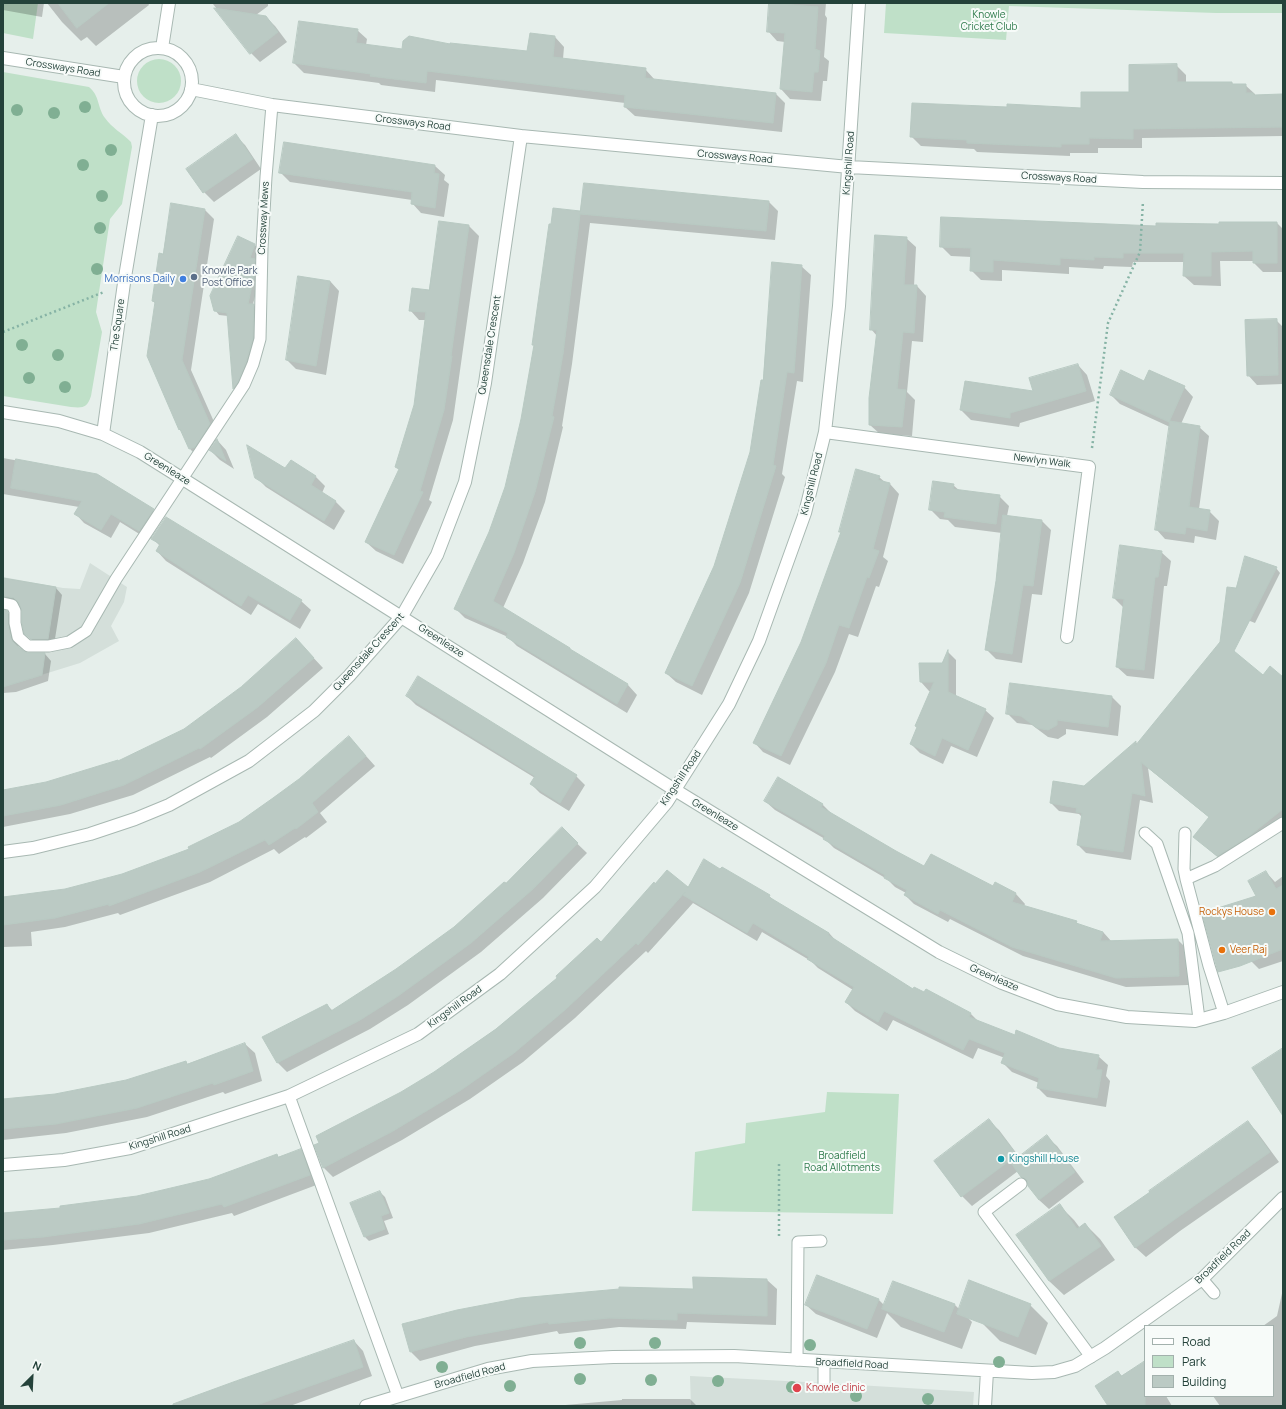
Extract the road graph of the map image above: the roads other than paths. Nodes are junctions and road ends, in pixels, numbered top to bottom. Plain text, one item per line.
1 (169, 3) edge
2 (859, 3) edge
3 (162, 48) junction
4 (3, 58) edge
5 (124, 78) junction
6 (192, 89) junction
7 (272, 105) junction
8 (152, 115) junction
9 (521, 136) junction
10 (849, 167) junction
11 (1283, 182) edge
12 (3, 412) edge
13 (825, 432) junction
14 (103, 434) junction
15 (183, 478) junction
16 (3, 603) edge
17 (402, 616) junction
18 (1067, 637) dead end
19 (674, 790) junction
20 (1283, 823) edge
21 (1145, 832) dead end
22 (1185, 833) dead end
23 (3, 852) edge
24 (1186, 879) junction
25 (1283, 992) edge
26 (1224, 1014) junction
27 (1199, 1019) junction
28 (289, 1096) junction
29 (3, 1165) edge
30 (1021, 1184) dead end
31 (1283, 1198) edge
32 (821, 1241) dead end
33 (1202, 1279) junction
34 (1214, 1293) dead end
35 (1091, 1357) junction
36 (797, 1360) junction
37 (824, 1362) junction
38 (987, 1371) junction
39 (824, 1383) dead end
40 (398, 1396) junction
41 (366, 1406) edge
42 (985, 1406) edge

1 - 3 street
2 - 10 street, Kingshill Road
3 - 5 street
3 - 6 street
4 - 5 street, Crossways Road
5 - 8 street
6 - 7 street, Crossways Road
6 - 8 street
7 - 9 street, Crossways Road
7 - 15 lane, Crossway Mews
8 - 14 street, The Square
9 - 10 street, Crossways Road
9 - 17 street, Queensdale Crescent
10 - 11 street, Crossways Road
10 - 13 street, Kingshill Road
12 - 14 street
13 - 18 street, Newlyn Walk
13 - 19 street, Kingshill Road
14 - 15 street, Greenleaze
15 - 16 lane, Crossway Mews
15 - 17 street, Greenleaze
17 - 19 street, Greenleaze
17 - 23 street, Queensdale Crescent
19 - 27 street, Greenleaze
19 - 28 street, Kingshill Road
20 - 24 lane
21 - 27 lane
22 - 24 lane
24 - 26 lane
25 - 26 street, Greenleaze
26 - 27 street, Greenleaze
28 - 29 street, Kingshill Road
28 - 40 lane
30 - 35 lane
31 - 33 street, Broadfield Road
32 - 36 lane
33 - 34 lane
33 - 35 street, Broadfield Road
35 - 38 street, Broadfield Road
36 - 37 street, Broadfield Road
36 - 40 street, Broadfield Road
37 - 38 street, Broadfield Road
37 - 39 lane
38 - 42 street
40 - 41 street, Broadfield Road

